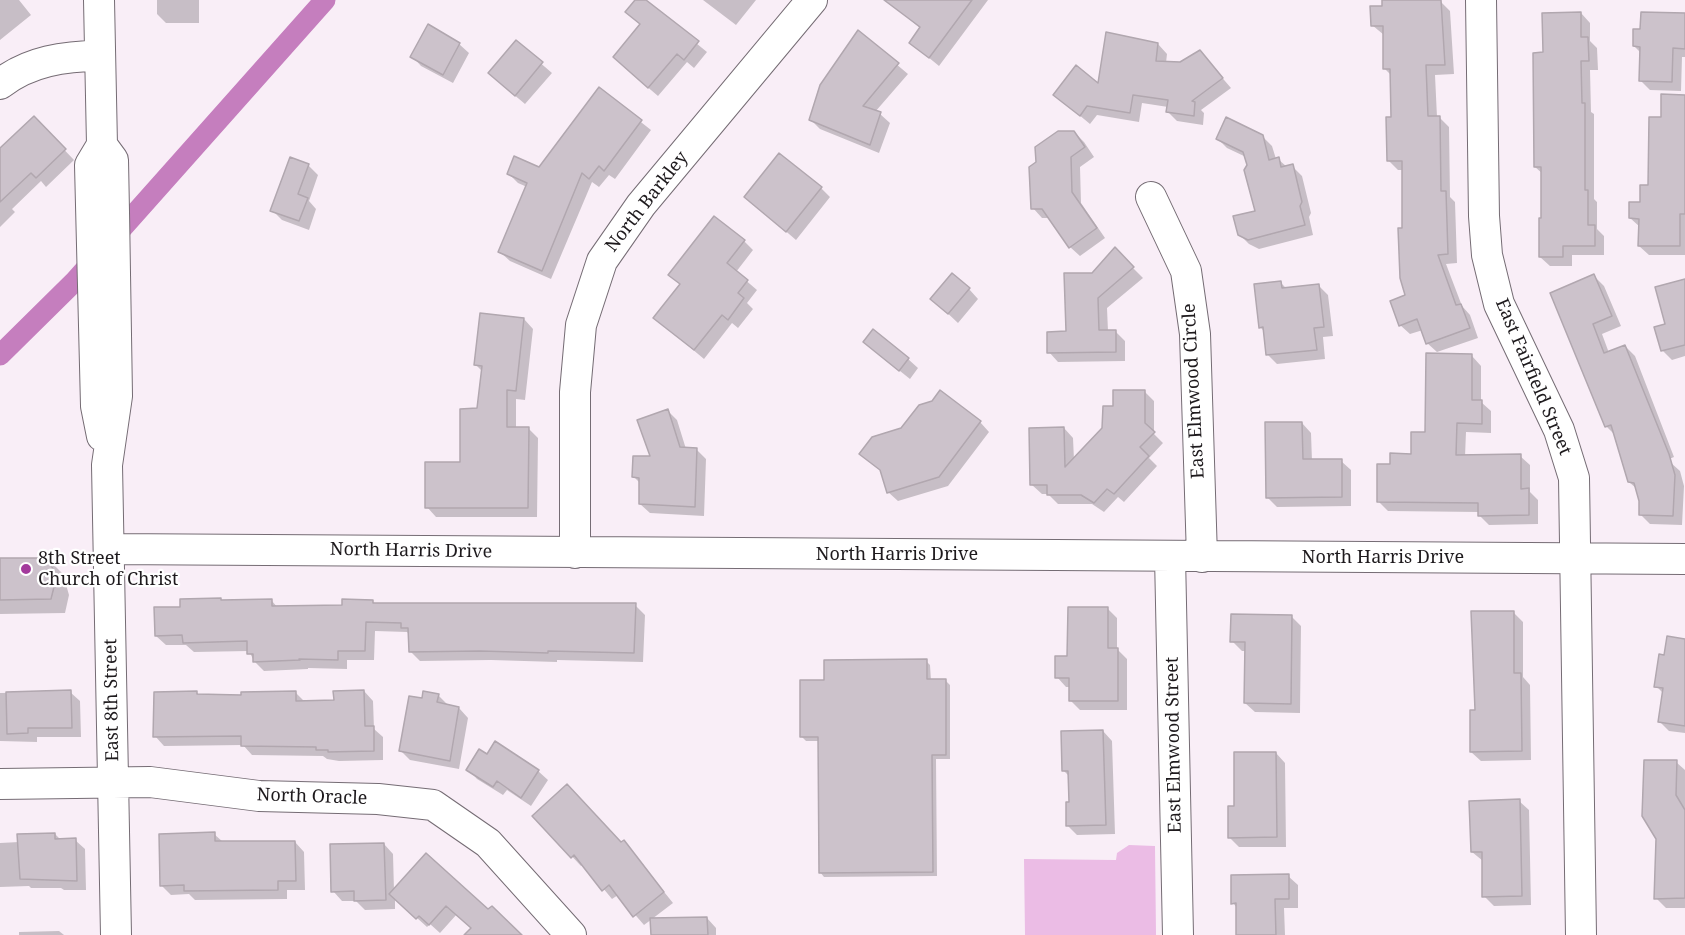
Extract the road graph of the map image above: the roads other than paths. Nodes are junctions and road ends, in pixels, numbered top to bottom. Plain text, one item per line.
1 (99, 0) edge
2 (812, 0) edge
3 (1481, 0) edge
4 (100, 56) junction
5 (0, 84) edge
6 (102, 145) junction
7 (1151, 198) dead end
8 (104, 289) junction
9 (109, 549) junction
10 (575, 553) junction
11 (1170, 556) junction
12 (1202, 557) junction
13 (1575, 560) junction
14 (1685, 560) edge
15 (114, 783) junction
16 (0, 784) edge
17 (116, 935) edge
18 (571, 935) edge
19 (1178, 935) edge
20 (1581, 935) edge

1 - 4 street, East 8th Street
2 - 10 street, North Barkley
3 - 13 street, East Fairfield Street
4 - 5 street
4 - 6 street, East 8th Street
6 - 8 street, East 8th Street
6 - 8 street, East 8th Street
7 - 12 street, East Elmwood Circle
8 - 9 street, East 8th Street
9 - 10 street, North Harris Drive
9 - 15 street, East 8th Street
10 - 11 street, North Harris Drive
11 - 12 street, North Harris Drive
11 - 19 street, East Elmwood Street
12 - 13 street, North Harris Drive
13 - 14 street, North Harris Drive
13 - 20 street, East Fairfield Street
15 - 16 street, North Oracle
15 - 17 street, East 8th Street
15 - 18 street, North Oracle

